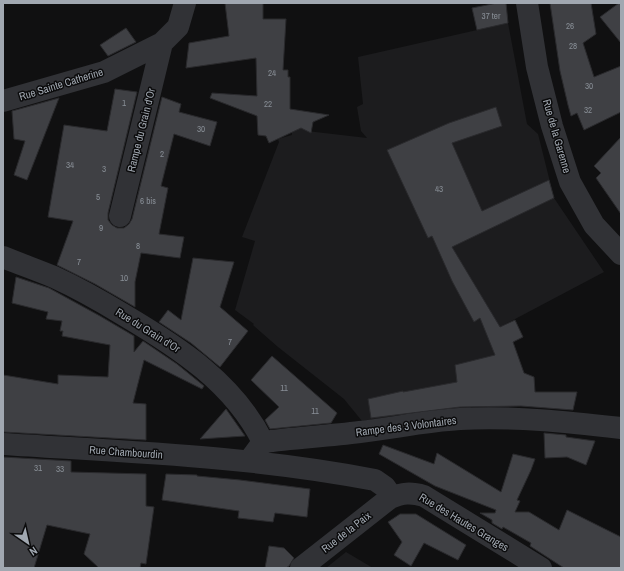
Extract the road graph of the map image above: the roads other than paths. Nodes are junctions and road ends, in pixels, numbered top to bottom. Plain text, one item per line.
1 (185, 3) edge
2 (528, 3) edge
3 (162, 43) junction
4 (3, 101) edge
5 (120, 216) dead end
6 (621, 254) edge
7 (3, 257) edge
8 (621, 428) edge
9 (263, 442) junction
10 (3, 444) edge
11 (249, 461) junction
12 (392, 497) junction
13 (301, 568) edge
14 (541, 568) edge

1 - 3 street, Rue Sainte Catherine
2 - 6 street, Rue de la Garenne
3 - 4 street, Rue Sainte Catherine
3 - 5 street, Rampe du Grain d'Or
7 - 9 street, Rue du Grain d'Or
8 - 9 street, Rampe des 3 Volontaires
9 - 11 street
10 - 11 street, Rue Chambourdin
11 - 12 street
12 - 13 street, Rue de la Paix
12 - 14 street, Rue des Hautes Granges

